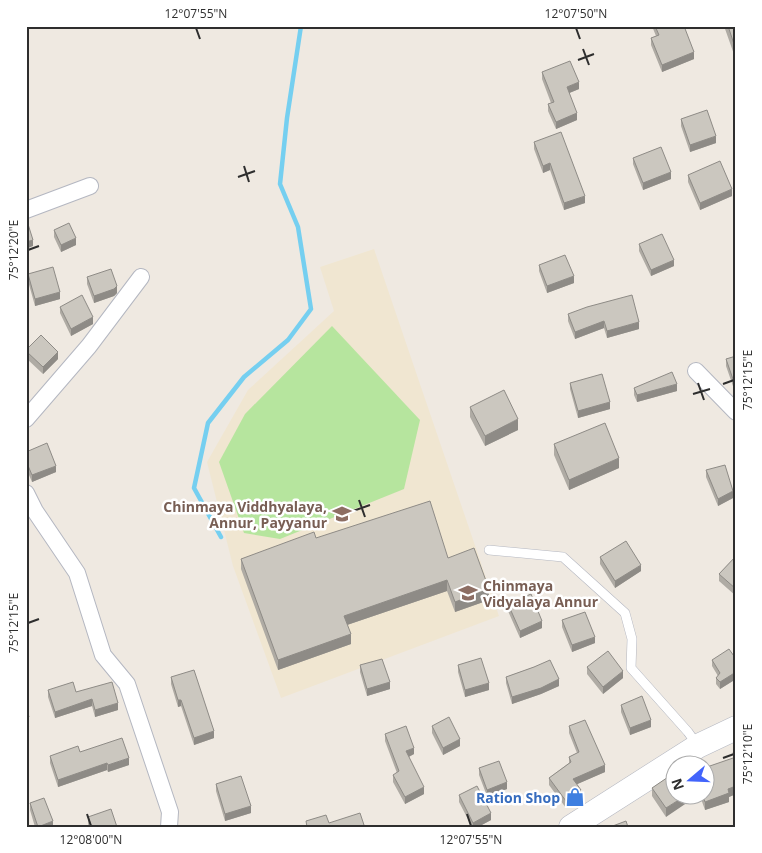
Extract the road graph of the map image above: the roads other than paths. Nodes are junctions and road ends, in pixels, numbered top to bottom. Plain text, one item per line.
1 (90, 186) dead end
2 (26, 210) edge
3 (140, 277) dead end
4 (696, 371) dead end
5 (736, 412) edge
6 (26, 419) edge
7 (26, 492) edge
8 (488, 550) dead end
9 (736, 728) edge
10 (698, 746) junction
11 (169, 827) edge
12 (571, 827) edge

1 - 2 street
3 - 6 street
4 - 5 street
7 - 11 street
8 - 10 lane
9 - 10 main road
10 - 12 main road

